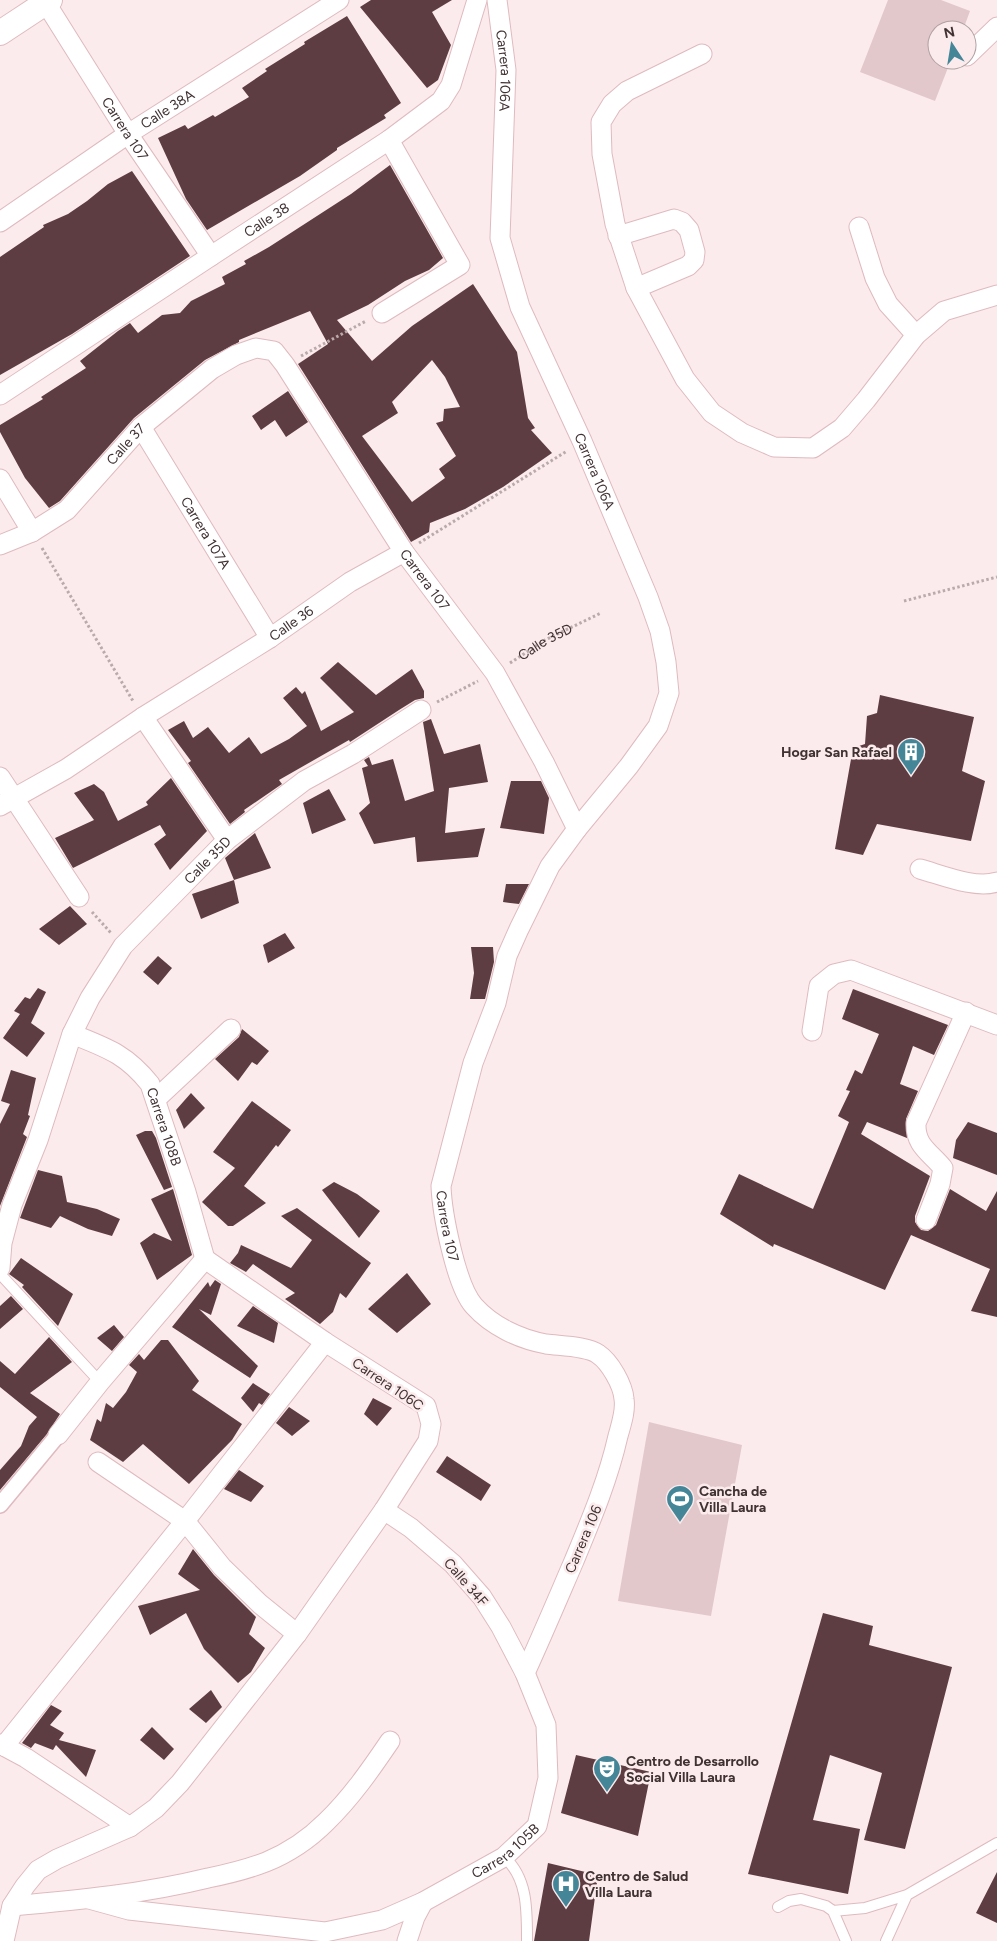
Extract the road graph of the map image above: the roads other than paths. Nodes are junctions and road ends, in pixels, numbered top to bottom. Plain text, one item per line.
1 (339, 0) edge
2 (477, 0) edge
3 (497, 0) edge
4 (46, 1) edge
5 (997, 27) edge
6 (0, 33) edge
7 (977, 46) edge
8 (702, 54) dead end
9 (128, 134) junction
10 (389, 140) junction
11 (0, 222) edge
12 (859, 227) dead end
13 (618, 236) junction
14 (211, 256) junction
15 (636, 288) junction
16 (997, 294) edge
17 (382, 313) road end
18 (916, 335) junction
19 (256, 348) joint
20 (0, 395) edge
21 (141, 427) junction
22 (0, 479) edge
23 (32, 532) junction
24 (0, 544) edge
25 (404, 552) junction
26 (270, 638) junction
27 (421, 710) road end
28 (143, 717) junction
29 (0, 777) edge
30 (7, 802) edge
31 (577, 829) junction
32 (227, 840) junction
33 (920, 869) dead end
34 (997, 882) edge
35 (79, 898) road end
36 (532, 906) joint
37 (966, 1012) junction
38 (997, 1025) edge
39 (230, 1029) dead end
40 (812, 1031) dead end
41 (72, 1034) junction
42 (156, 1099) junction
43 (926, 1220) dead end
44 (205, 1258) junction
45 (0, 1268) edge
46 (0, 1274) edge
47 (325, 1342) junction
48 (100, 1382) junction
49 (624, 1399) joint
50 (58, 1435) joint
51 (98, 1462) dead end
52 (0, 1505) edge
53 (384, 1510) junction
54 (185, 1521) junction
55 (297, 1634) junction
56 (525, 1673) junction
57 (390, 1741) dead end
58 (2, 1745) edge
59 (130, 1827) junction
60 (997, 1843) edge
61 (504, 1856) junction
62 (907, 1896) junction
63 (89, 1899) junction
64 (422, 1902) junction
65 (12, 1906) junction
66 (778, 1908) dead end
67 (833, 1911) junction
68 (324, 1936) edge
69 (4, 1941) edge
70 (407, 1941) edge
71 (527, 1941) edge
72 (846, 1941) edge
73 (886, 1941) edge

1 - 9 street, Calle 38A
2 - 10 street, Calle 38
3 - 31 street, Carrera 106A
4 - 6 street
4 - 9 street, Carrera 107
5 - 7 street
8 - 13 street
9 - 11 street, Calle 38A
9 - 14 street, Carrera 107
10 - 14 street, Calle 38
10 - 17 street
12 - 18 street
13 - 15 street
13 - 15 street
14 - 20 street, Calle 38
15 - 18 street
16 - 18 street
19 - 21 street, Calle 37
19 - 25 street, Carrera 107
21 - 23 street, Calle 37
21 - 26 street, Carrera 107A
22 - 23 street
23 - 24 street, Calle 37
25 - 26 street, Calle 36
25 - 31 street, Carrera 107
26 - 28 street, Calle 36
27 - 32 street, Calle 35D
28 - 30 street, Calle 36
28 - 32 street
29 - 30 street
30 - 35 street
31 - 36 street, Carrera 106A
32 - 41 street, Calle 35D
33 - 34 street
36 - 49 street, Carrera 107
37 - 38 street
37 - 40 street
37 - 43 street
39 - 42 street
41 - 42 street, Carrera 108B
41 - 45 street, Calle 35D
42 - 44 street, Carrera 108B
44 - 47 street, Carrera 106C
44 - 48 street
46 - 48 lane
47 - 53 street, Carrera 106C
47 - 54 street
48 - 50 street
49 - 56 street, Carrera 106
50 - 52 street
51 - 54 street
53 - 55 street, Carrera 106C
53 - 56 street, Calle 34F
54 - 55 street
54 - 58 street
55 - 59 street, Carrera 106C
56 - 61 street, Carrera 105B
57 - 63 street
58 - 59 street
59 - 65 street, Carrera 106C
60 - 62 lane
61 - 64 street, Carrera 105B
61 - 71 lane
62 - 67 lane
62 - 73 lane
63 - 65 street
63 - 68 street, Carrera 105B
64 - 68 street, Carrera 105B
64 - 70 street
65 - 69 street
66 - 67 lane
67 - 72 lane

